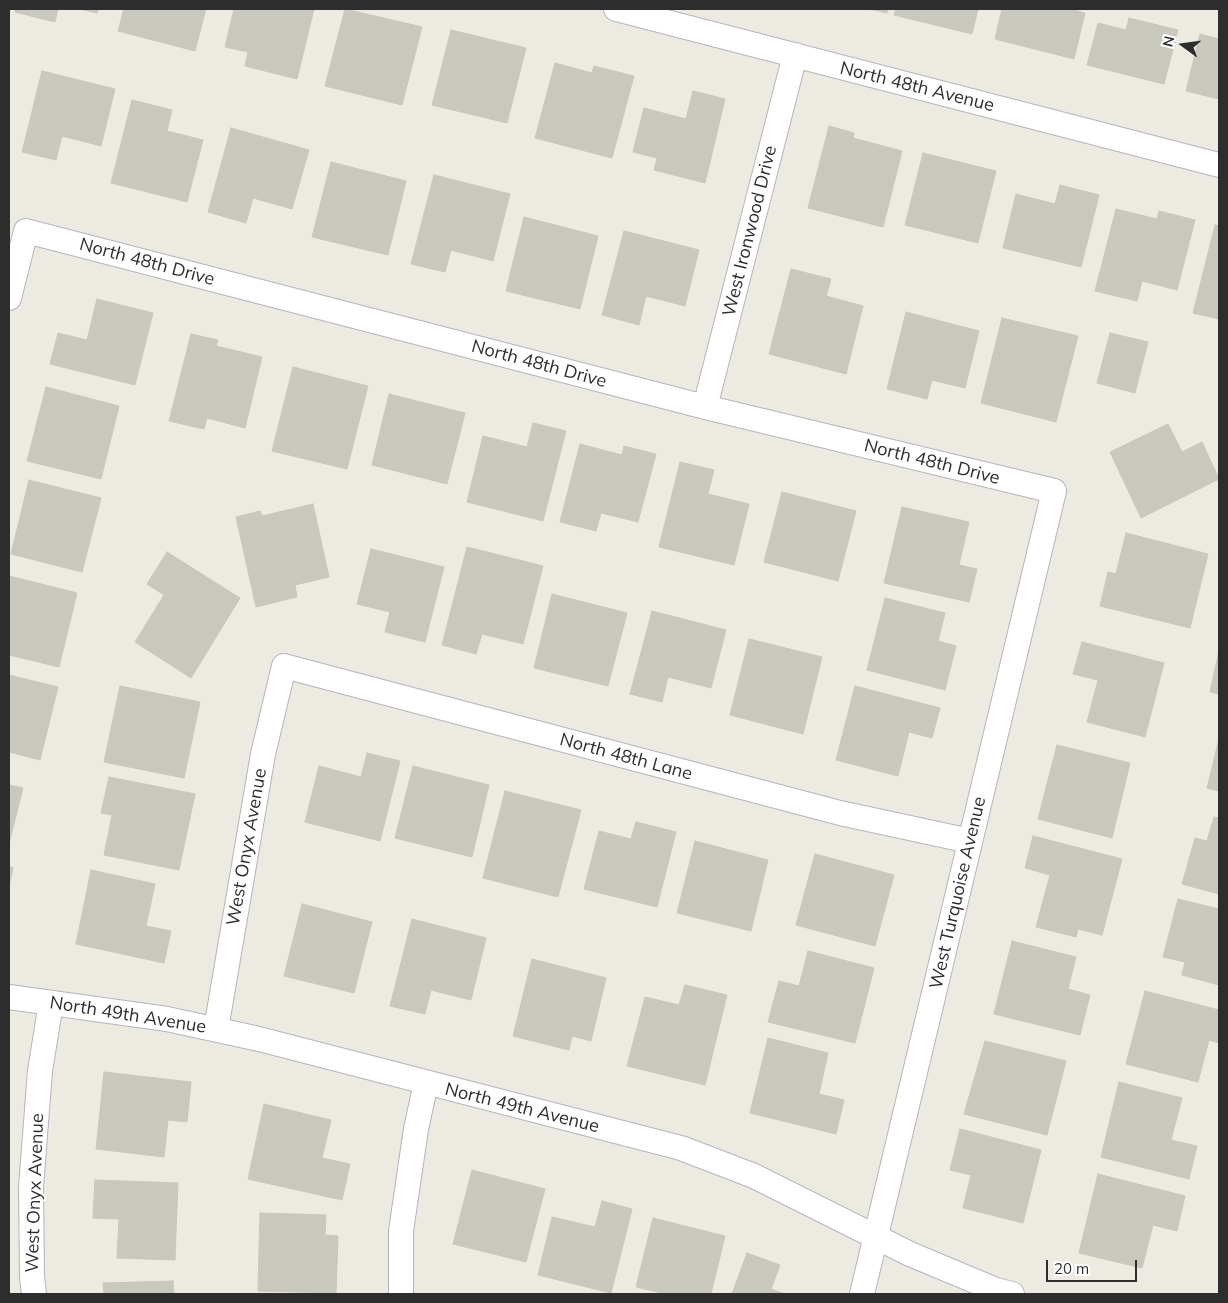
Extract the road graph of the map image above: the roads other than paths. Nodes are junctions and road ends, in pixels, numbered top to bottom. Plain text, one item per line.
1 (616, 9) edge
2 (795, 55) junction
3 (1219, 165) edge
4 (9, 298) edge
5 (705, 407) junction
6 (1054, 491) joint
7 (284, 666) joint
8 (970, 841) junction
9 (9, 997) edge
10 (51, 1003) junction
11 (216, 1029) junction
12 (426, 1083) junction
13 (876, 1236) junction
14 (34, 1294) edge
15 (401, 1294) edge
16 (862, 1294) edge
17 (1012, 1294) edge

1 - 2 street, North 48th Avenue
2 - 3 street, North 48th Avenue
2 - 5 street, West Ironwood Drive
4 - 5 street, North 48th Drive
5 - 6 street, North 48th Drive
6 - 8 street, West Turquoise Avenue
7 - 8 street, North 48th Lane
7 - 11 street, West Onyx Avenue
8 - 13 street, West Turquoise Avenue
9 - 10 street, North 49th Avenue
10 - 11 street, North 49th Avenue
10 - 14 street, West Onyx Avenue
11 - 12 street, North 49th Avenue
12 - 13 street, North 49th Avenue
12 - 15 street
13 - 16 street, West Turquoise Avenue
13 - 17 street, North 49th Avenue

